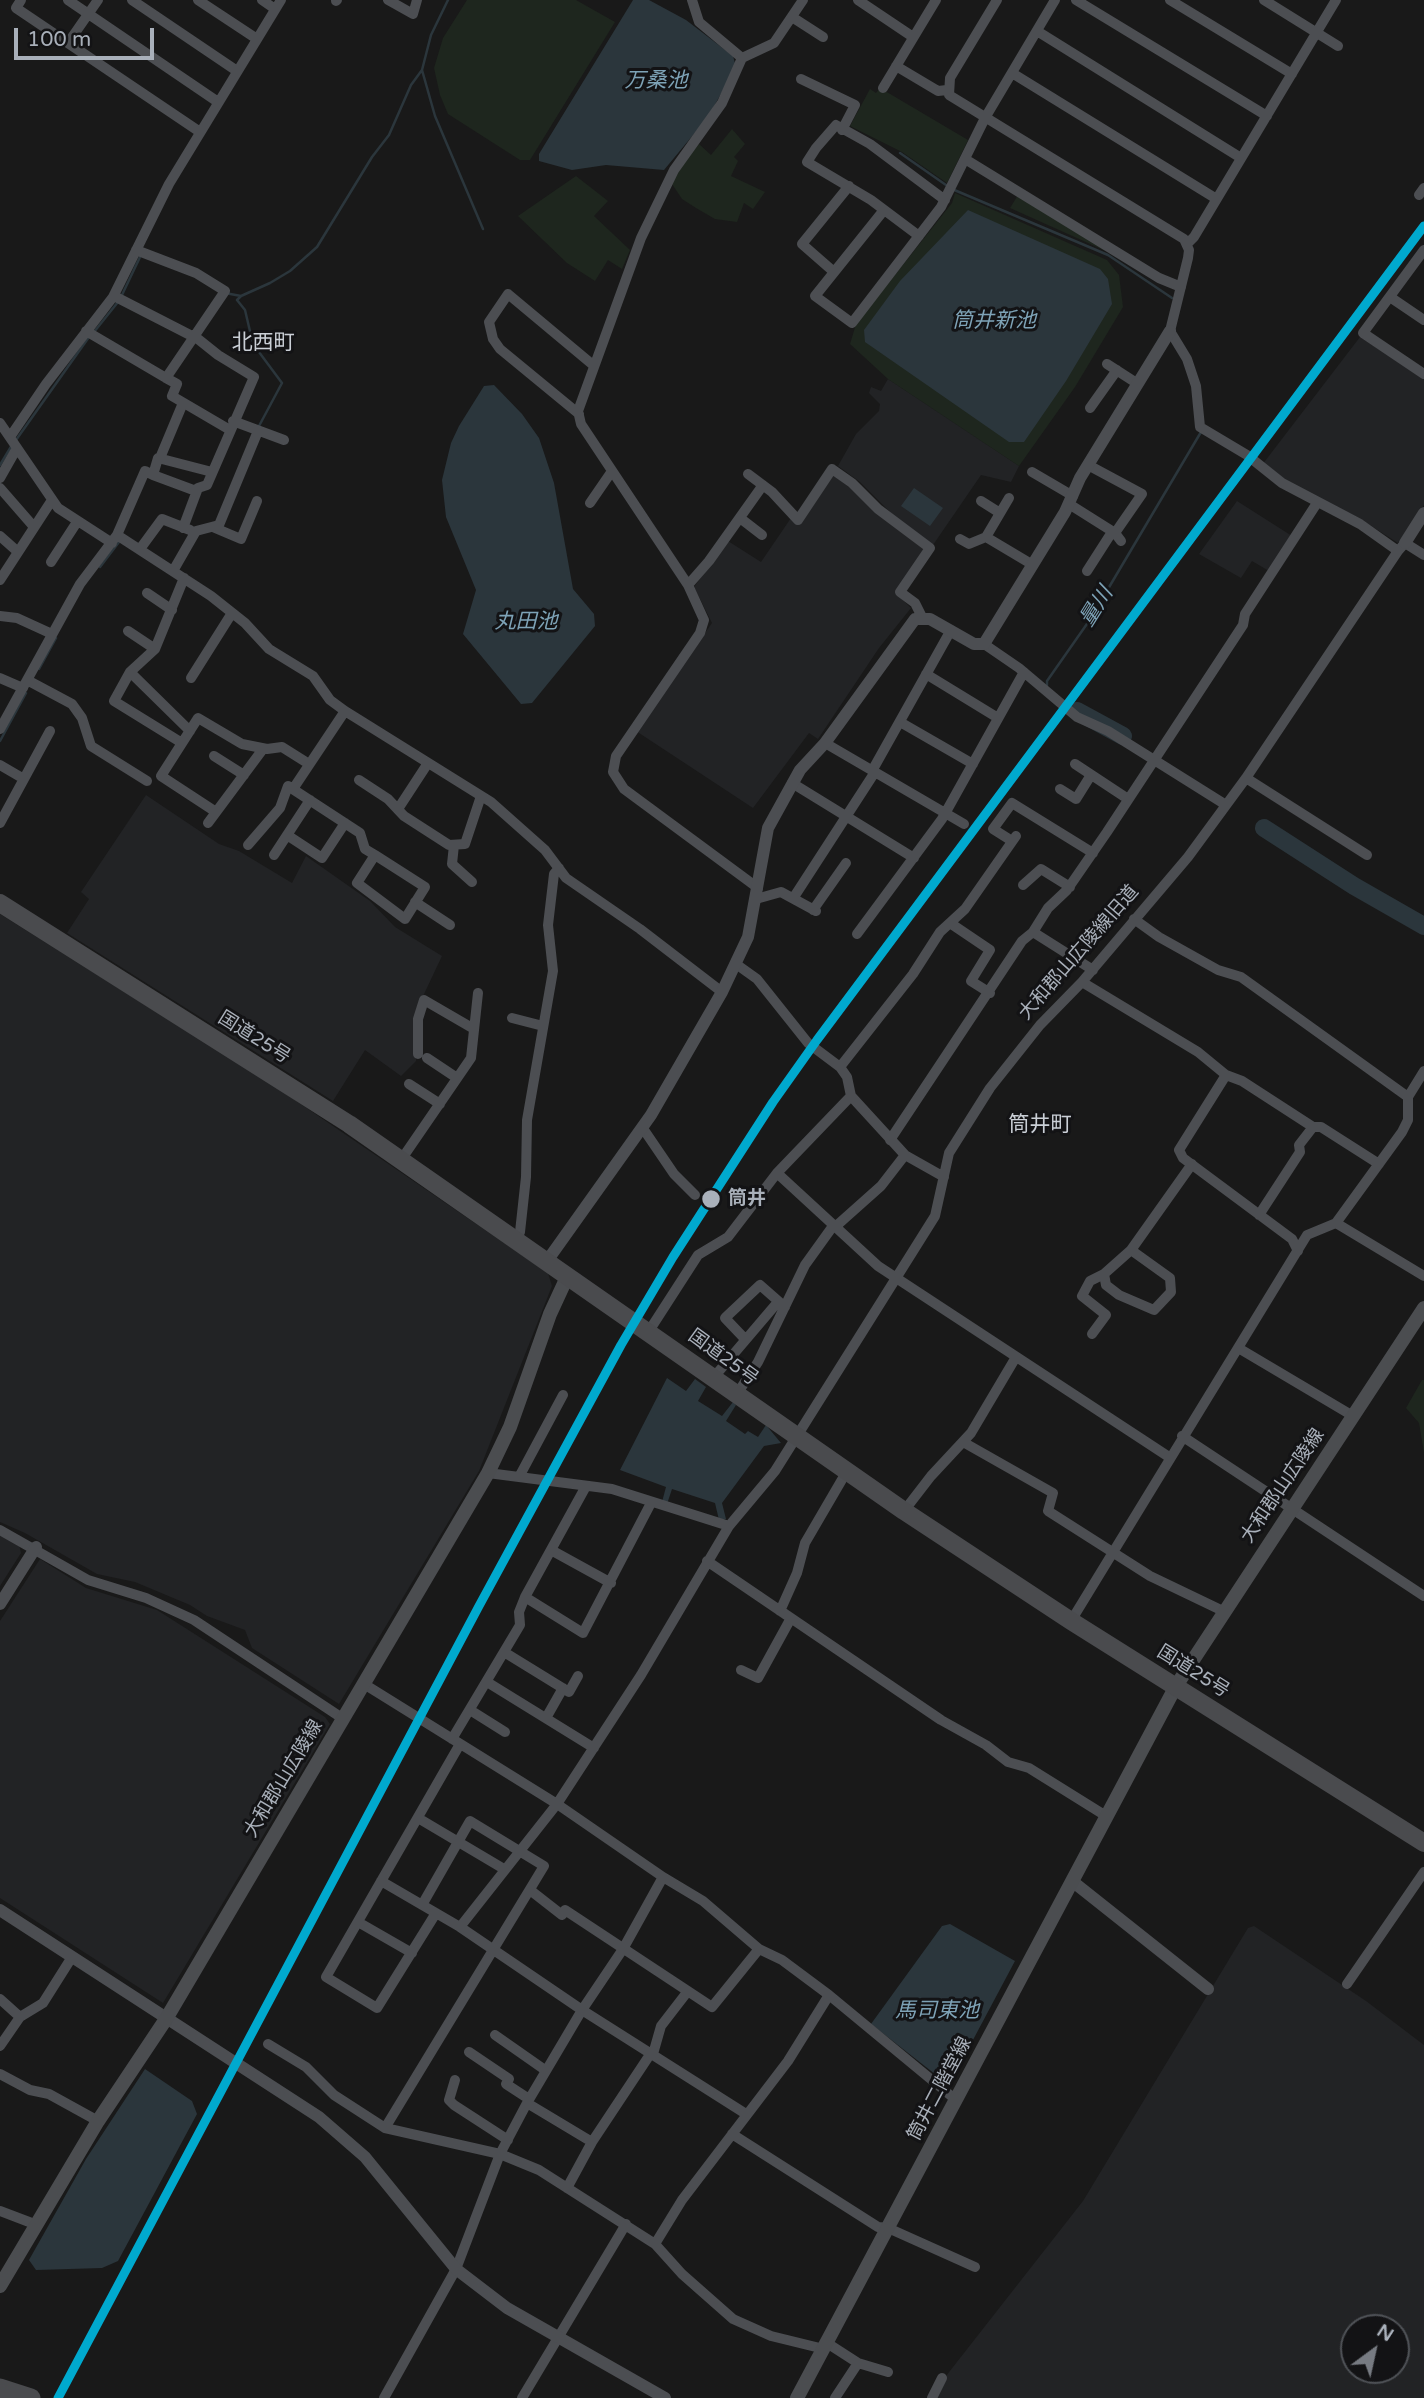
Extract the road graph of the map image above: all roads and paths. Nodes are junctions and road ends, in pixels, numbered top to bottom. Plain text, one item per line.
1 (22, 0) edge
2 (68, 0) edge
3 (98, 0) edge
4 (132, 0) edge
5 (198, 0) edge
6 (262, 0) edge
7 (388, 0) edge
8 (417, 0) edge
9 (692, 0) edge
10 (803, 0) edge
11 (858, 0) edge
12 (936, 0) edge
13 (997, 0) edge
14 (1055, 0) edge
15 (1076, 0) edge
16 (1170, 0) edge
17 (1264, 0) edge
18 (1336, 0) edge
19 (278, 4) edge
20 (88, 14) junction
21 (792, 16) junction
22 (1037, 31) junction
23 (1317, 32) junction
24 (823, 37) dead end
25 (913, 37) junction
26 (257, 39) junction
27 (68, 43) junction
28 (1338, 46) dead end
29 (742, 58) junction
30 (896, 66) junction
31 (237, 71) junction
32 (1012, 73) junction
33 (1292, 74) junction
34 (801, 79) dead end
35 (883, 88) dead end
36 (947, 90) junction
37 (218, 102) junction
38 (1267, 116) junction
39 (985, 118) junction
40 (842, 130) junction
41 (200, 132) junction
42 (1241, 158) junction
43 (965, 159) junction
44 (849, 186) junction
45 (949, 192) junction
46 (1215, 198) junction
47 (884, 210) junction
48 (919, 236) junction
49 (1187, 244) junction
50 (135, 250) junction
51 (1424, 250) edge
52 (1420, 264) edge
53 (834, 272) junction
54 (1181, 287) junction
55 (1390, 297) junction
56 (118, 298) junction
57 (1424, 320) edge
58 (1170, 331) junction
59 (89, 334) junction
60 (192, 336) junction
61 (593, 365) junction
62 (1424, 374) edge
63 (166, 378) junction
64 (1138, 384) junction
65 (183, 403) junction
66 (1090, 408) dead end
67 (579, 414) junction
68 (0, 423) edge
69 (232, 425) junction
70 (256, 430) junction
71 (10, 437) junction
72 (284, 440) dead end
73 (17, 448) junction
74 (160, 458) junction
75 (1088, 465) junction
76 (612, 471) junction
77 (212, 472) junction
78 (1032, 472) dead end
79 (748, 474) dead end
80 (152, 475) junction
81 (0, 478) edge
82 (763, 485) junction
83 (0, 488) edge
84 (197, 491) junction
85 (1009, 498) dead end
86 (52, 500) junction
87 (1071, 500) junction
88 (257, 501) dead end
89 (981, 502) dead end
90 (590, 503) dead end
91 (1317, 503) junction
92 (1000, 513) junction
93 (1424, 513) edge
94 (740, 518) junction
95 (77, 522) junction
96 (184, 525) junction
97 (34, 527) junction
98 (215, 528) junction
99 (196, 531) junction
100 (762, 535) dead end
101 (1116, 535) junction
102 (0, 536) edge
103 (986, 537) junction
104 (119, 539) junction
105 (961, 539) dead end
106 (1402, 547) junction
107 (140, 550) junction
108 (18, 552) junction
109 (1424, 555) edge
110 (51, 562) dead end
111 (1033, 565) junction
112 (173, 571) junction
113 (1087, 571) dead end
114 (184, 578) junction
115 (0, 580) edge
116 (688, 585) junction
117 (147, 593) dead end
118 (172, 610) junction
119 (232, 612) junction
120 (0, 616) edge
121 (922, 617) junction
122 (951, 630) junction
123 (128, 631) dead end
124 (52, 634) junction
125 (984, 644) junction
126 (155, 649) junction
127 (130, 672) junction
128 (1024, 672) junction
129 (926, 674) junction
130 (0, 678) edge
131 (191, 678) dead end
132 (28, 684) junction
133 (345, 711) junction
134 (999, 718) junction
135 (900, 722) junction
136 (0, 730) edge
137 (50, 731) dead end
138 (190, 731) junction
139 (182, 743) junction
140 (825, 743) junction
141 (263, 749) junction
142 (214, 757) dead end
143 (1154, 758) junction
144 (428, 763) junction
145 (309, 764) junction
146 (973, 764) junction
147 (1075, 764) dead end
148 (0, 765) edge
149 (873, 771) junction
150 (244, 775) junction
151 (1091, 775) junction
152 (1246, 778) junction
153 (24, 779) junction
154 (359, 780) dead end
155 (147, 781) dead end
156 (792, 783) junction
157 (293, 789) junction
158 (1060, 789) dead end
159 (481, 796) junction
160 (1128, 799) junction
161 (310, 800) junction
162 (1226, 805) junction
163 (398, 809) junction
164 (216, 812) junction
165 (946, 813) junction
166 (847, 817) junction
167 (0, 823) edge
168 (208, 823) dead end
169 (345, 824) junction
170 (964, 824) dead end
171 (288, 835) junction
172 (248, 845) dead end
173 (454, 845) junction
174 (1093, 853) junction
175 (274, 855) dead end
176 (374, 855) junction
177 (1367, 855) dead end
178 (914, 858) junction
179 (846, 863) dead end
180 (559, 868) junction
181 (472, 882) dead end
182 (1023, 885) dead end
183 (1070, 887) junction
184 (757, 893) junction
185 (794, 897) junction
186 (415, 902) junction
187 (0, 903) edge
188 (1135, 919) junction
189 (950, 923) junction
190 (450, 925) dead end
191 (1034, 932) junction
192 (857, 934) dead end
193 (736, 964) junction
194 (1093, 970) junction
195 (1082, 982) junction
196 (722, 992) junction
197 (478, 993) dead end
198 (990, 993) junction
199 (512, 1018) dead end
200 (543, 1026) junction
201 (474, 1029) junction
202 (840, 1067) junction
203 (1424, 1071) edge
204 (1226, 1075) junction
205 (457, 1079) junction
206 (410, 1084) dead end
207 (851, 1096) junction
208 (1408, 1097) junction
209 (440, 1104) junction
210 (642, 1127) junction
211 (1313, 1128) junction
212 (890, 1140) junction
213 (905, 1155) junction
214 (401, 1160) junction
215 (1192, 1164) junction
216 (1379, 1164) junction
217 (777, 1173) junction
218 (944, 1177) junction
219 (695, 1195) dead end
220 (1259, 1215) junction
221 (1336, 1223) junction
222 (834, 1226) junction
223 (1307, 1236) junction
224 (516, 1239) junction
225 (1292, 1239) junction
226 (1132, 1250) junction
227 (1298, 1251) junction
228 (547, 1261) junction
229 (1104, 1274) junction
230 (568, 1275) junction
231 (1424, 1276) edge
232 (896, 1278) junction
233 (781, 1305) junction
234 (1424, 1308) edge
235 (649, 1331) junction
236 (1092, 1334) dead end
237 (745, 1339) junction
238 (1240, 1349) junction
239 (1016, 1357) junction
240 (714, 1377) junction
241 (737, 1394) junction
242 (563, 1395) dead end
243 (1353, 1416) junction
244 (1182, 1436) junction
245 (797, 1437) junction
246 (963, 1442) junction
247 (1169, 1457) junction
248 (847, 1471) junction
249 (488, 1473) junction
250 (519, 1477) junction
251 (585, 1488) junction
252 (651, 1503) junction
253 (1293, 1507) junction
254 (904, 1511) junction
255 (729, 1525) junction
256 (0, 1530) edge
257 (36, 1547) junction
258 (551, 1549) junction
259 (1112, 1552) junction
260 (706, 1561) junction
261 (611, 1583) junction
262 (1424, 1596) edge
263 (525, 1597) junction
264 (0, 1604) edge
265 (780, 1611) junction
266 (1223, 1611) junction
267 (791, 1618) junction
268 (1071, 1621) junction
269 (504, 1652) junction
270 (741, 1670) dead end
271 (578, 1676) dead end
272 (487, 1682) junction
273 (364, 1684) junction
274 (1176, 1686) junction
275 (562, 1688) junction
276 (470, 1710) junction
277 (342, 1718) junction
278 (545, 1718) junction
279 (505, 1732) dead end
280 (456, 1742) junction
281 (594, 1748) junction
282 (557, 1804) junction
283 (1106, 1816) junction
284 (418, 1818) junction
285 (458, 1841) junction
286 (1424, 1843) edge
287 (520, 1850) junction
288 (504, 1869) junction
289 (1424, 1872) edge
290 (663, 1877) junction
291 (381, 1881) junction
292 (1072, 1881) junction
293 (530, 1890) junction
294 (422, 1905) junction
295 (0, 1910) edge
296 (436, 1913) junction
297 (358, 1922) junction
298 (460, 1927) junction
299 (623, 1949) junction
300 (759, 1949) junction
301 (494, 1950) junction
302 (412, 1953) junction
303 (72, 1957) junction
304 (1347, 1984) dead end
305 (1208, 1989) dead end
306 (688, 1991) junction
307 (829, 1994) junction
308 (0, 1999) edge
309 (582, 2010) junction
310 (20, 2017) junction
311 (166, 2019) junction
312 (495, 2035) dead end
313 (268, 2044) dead end
314 (0, 2046) edge
315 (469, 2052) dead end
316 (652, 2053) junction
317 (545, 2070) junction
318 (0, 2074) edge
319 (455, 2080) dead end
320 (956, 2100) junction
321 (528, 2101) junction
322 (746, 2114) junction
323 (98, 2121) junction
324 (385, 2128) junction
325 (732, 2134) junction
326 (508, 2140) junction
327 (592, 2142) junction
328 (500, 2154) junction
329 (567, 2188) junction
330 (0, 2211) edge
331 (626, 2224) junction
332 (37, 2225) junction
333 (888, 2228) junction
334 (656, 2244) junction
335 (975, 2267) dead end
336 (456, 2269) junction
337 (0, 2286) edge
338 (558, 2339) junction
339 (825, 2346) junction
340 (858, 2364) junction
341 (888, 2372) dead end
342 (942, 2378) dead end
343 (0, 2388) edge
344 (31, 2398) edge
345 (384, 2398) edge
346 (522, 2398) edge
347 (665, 2398) edge
348 (797, 2398) edge
349 (835, 2398) edge
350 (932, 2398) edge

1 - 27 street
2 - 20 street
3 - 20 street
4 - 31 street
5 - 26 street
6 - 19 street
7 - 8 street
9 - 29 street
10 - 21 street
11 - 25 street
12 - 25 street
13 - 36 street
14 - 22 street
15 - 38 street
16 - 33 street
17 - 23 street
18 - 23 street
19 - 26 street
20 - 27 street
20 - 37 street
21 - 24 street
21 - 29 street
22 - 32 street
22 - 42 street
23 - 28 street
23 - 33 street
25 - 30 street
26 - 31 street
27 - 41 street
29 - 61 street
30 - 35 street
30 - 36 street
31 - 37 street
32 - 39 street
32 - 46 street
33 - 38 street
34 - 40 street
36 - 39 street
37 - 41 street
38 - 42 street
39 - 43 street
39 - 49 street
40 - 44 street
40 - 45 street
41 - 50 street
42 - 46 street
43 - 45 street
43 - 54 street
44 - 47 street
44 - 53 street
45 - 48 street
46 - 49 street
47 - 48 street
47 - 53 street
48 - 53 street
49 - 54 street
50 - 56 street
50 - 60 street
51 - 52 street
52 - 55 street
54 - 58 street
55 - 57 street
55 - 62 street
56 - 59 street
56 - 60 street
58 - 64 street
58 - 91 street
59 - 63 street
59 - 71 street
60 - 63 street
60 - 69 street
61 - 67 street
61 - 67 street
63 - 65 street
64 - 66 street
64 - 75 street
65 - 69 street
65 - 74 street
67 - 76 street
68 - 71 street
69 - 70 street
69 - 77 street
70 - 72 street
70 - 98 street
71 - 73 street
73 - 81 street
73 - 86 street
74 - 77 street
74 - 80 street
75 - 87 street
75 - 101 street
76 - 90 street
76 - 116 street
77 - 84 street
78 - 87 street
79 - 82 street
80 - 84 street
80 - 104 street
82 - 94 street
82 - 121 street
83 - 97 street
84 - 96 street
85 - 92 street
86 - 95 street
86 - 97 street
87 - 101 street
87 - 111 street
88 - 98 street
89 - 92 street
91 - 106 street
91 - 143 street
92 - 103 street
93 - 106 street, 大和郡山広陵線旧道
94 - 100 street
94 - 116 street
95 - 104 street
95 - 110 street
96 - 99 street
96 - 107 street
97 - 108 street
98 - 99 street
99 - 112 street
101 - 113 street
102 - 108 street
103 - 105 street
103 - 111 street
104 - 107 street
104 - 124 street
106 - 109 street
106 - 152 street, 大和郡山広陵線旧道
107 - 112 street
108 - 115 street
111 - 125 street
112 - 114 street
114 - 118 street
114 - 119 street
116 - 184 street
117 - 118 street
118 - 126 street
119 - 131 street
119 - 133 street
120 - 124 street
121 - 122 street
121 - 140 street
122 - 125 street
122 - 129 street
123 - 126 street
124 - 132 street
125 - 128 street
126 - 127 street
127 - 138 street
127 - 139 street
128 - 134 street
128 - 143 street
129 - 134 street
129 - 135 street
130 - 132 street
132 - 136 street
132 - 155 street
133 - 144 street
133 - 145 street
134 - 146 street
135 - 146 street
135 - 149 street
137 - 153 street
138 - 139 street
138 - 141 street
139 - 164 street
140 - 149 street
140 - 156 street
141 - 145 street
141 - 150 street
142 - 150 street
143 - 160 street
143 - 162 street
144 - 159 street
144 - 163 street
145 - 157 street
146 - 165 street
147 - 151 street
148 - 153 street
149 - 165 street
149 - 166 street
150 - 164 street
151 - 158 street
151 - 160 street
152 - 162 street, 大和郡山広陵線旧道
152 - 177 street
153 - 167 street
154 - 163 street
156 - 166 street
156 - 184 street
157 - 161 street
157 - 172 street
159 - 173 street
159 - 180 street
160 - 174 street
161 - 169 street
161 - 171 street
162 - 188 street, 大和郡山広陵線旧道
163 - 173 street
164 - 168 street
165 - 170 street
165 - 178 street
166 - 178 street
166 - 185 street
169 - 171 street
169 - 176 street
171 - 175 street
173 - 181 street
174 - 183 street
174 - 189 street
176 - 186 street
176 - 186 street
178 - 192 street
179 - 185 street
180 - 196 street
180 - 200 street
182 - 183 street
183 - 191 street
184 - 185 street
184 - 193 street
186 - 190 street
187 - 214 highway, 国道25号
188 - 194 street, 大和郡山広陵線旧道
188 - 208 street
189 - 198 street
189 - 202 street
191 - 194 street
191 - 198 street
193 - 196 street
193 - 202 street
194 - 195 street, 大和郡山広陵線旧道
195 - 204 street
195 - 218 street, 大和郡山広陵線旧道
196 - 210 street
197 - 201 street
198 - 212 street
199 - 200 street
200 - 224 street
201 - 205 street
201 - 205 street
202 - 207 street
203 - 208 street
204 - 211 street
204 - 215 street
205 - 209 street
206 - 209 street
207 - 212 street
207 - 217 street
208 - 216 street
209 - 214 street
210 - 219 street
210 - 228 street
211 - 216 street
211 - 220 street
212 - 213 street
213 - 218 street
213 - 222 street
214 - 224 highway, 国道25号
215 - 220 street
215 - 226 street
216 - 221 street
217 - 222 street
217 - 235 street
218 - 232 street, 大和郡山広陵線旧道
220 - 225 street
221 - 223 street
221 - 231 street
222 - 232 street
222 - 233 street
223 - 225 street
223 - 227 street
224 - 228 highway, 国道25号
225 - 227 street
226 - 229 street
226 - 229 street
227 - 238 street
228 - 230 highway, 国道25号
229 - 236 street
230 - 235 highway, 国道25号
230 - 249 main road, 大和郡山広陵線
232 - 239 street
232 - 245 street, 大和郡山広陵線旧道
233 - 237 street
233 - 237 street
233 - 241 street
234 - 243 main road, 大和郡山広陵線
235 - 240 highway, 国道25号
237 - 240 street
238 - 243 street
238 - 244 street
239 - 246 street
239 - 247 street
240 - 241 highway, 国道25号
241 - 245 highway, 国道25号
242 - 250 street
243 - 253 main road, 大和郡山広陵線
244 - 247 street
244 - 253 street
245 - 248 highway, 国道25号
245 - 255 street, 大和郡山広陵線旧道
246 - 254 street
246 - 259 street
247 - 259 street
248 - 254 highway, 国道25号
248 - 265 street
249 - 250 street
249 - 273 main road, 大和郡山広陵線
250 - 251 street
251 - 252 street
251 - 258 street
252 - 255 street
252 - 261 street
253 - 262 street
253 - 266 main road, 大和郡山広陵線
254 - 268 highway, 国道25号
255 - 260 street, 大和郡山広陵線旧道
256 - 257 street
257 - 264 street
257 - 277 street
258 - 261 street
258 - 263 street
259 - 266 street
259 - 268 street
260 - 265 street
260 - 281 street, 大和郡山広陵線旧道
261 - 263 street
263 - 269 street
265 - 267 street
266 - 274 main road, 大和郡山広陵線
267 - 270 street
267 - 283 street
268 - 274 highway, 国道25号
269 - 272 street
269 - 275 street
271 - 275 street
272 - 276 street
272 - 278 street
273 - 277 main road, 大和郡山広陵線
273 - 280 street
274 - 283 main road, 筒井二階堂線
274 - 286 highway, 国道25号
275 - 278 street
276 - 279 street
276 - 280 street
277 - 311 main road, 大和郡山広陵線
278 - 281 street
280 - 282 street
280 - 284 street
281 - 282 street, 大和郡山広陵線旧道
282 - 287 street, 大和郡山広陵線旧道
282 - 290 street
283 - 292 main road, 筒井二階堂線
284 - 285 street
284 - 291 street
285 - 287 street
285 - 288 street
285 - 294 street
287 - 288 street, 大和郡山広陵線旧道
287 - 293 street
288 - 298 street, 大和郡山広陵線旧道
289 - 304 street
290 - 299 street
290 - 300 street
291 - 294 street
291 - 297 street
292 - 305 street
292 - 320 main road, 筒井二階堂線
293 - 299 street
293 - 301 street
294 - 296 street
295 - 303 street
296 - 298 street
296 - 302 street
297 - 302 street
297 - 302 street
298 - 301 street
299 - 306 street
299 - 309 street
300 - 306 street
300 - 307 street
301 - 309 street
301 - 324 street
303 - 310 street
303 - 311 street
306 - 316 street
307 - 320 street
307 - 322 street
308 - 310 street
309 - 316 street
309 - 317 street
310 - 314 street
311 - 323 main road, 大和郡山広陵線
311 - 336 street
312 - 317 street
313 - 324 street
315 - 321 street
316 - 322 street
316 - 327 street
317 - 321 street
318 - 323 street
319 - 326 street
320 - 333 main road, 筒井二階堂線
321 - 326 street
321 - 327 street
322 - 325 street
323 - 332 main road, 大和郡山広陵線
324 - 328 street
325 - 333 street
325 - 334 street
326 - 328 street
327 - 329 street
328 - 329 street
328 - 336 street
329 - 331 street
330 - 332 street
331 - 334 street
331 - 338 street
332 - 337 main road, 大和郡山広陵線
333 - 335 street
333 - 339 main road, 筒井二階堂線
334 - 339 street
336 - 338 street
336 - 345 street
338 - 346 street
338 - 347 street
339 - 340 street
339 - 348 main road, 筒井二階堂線
340 - 341 street
340 - 349 street
342 - 350 street
343 - 344 highway

